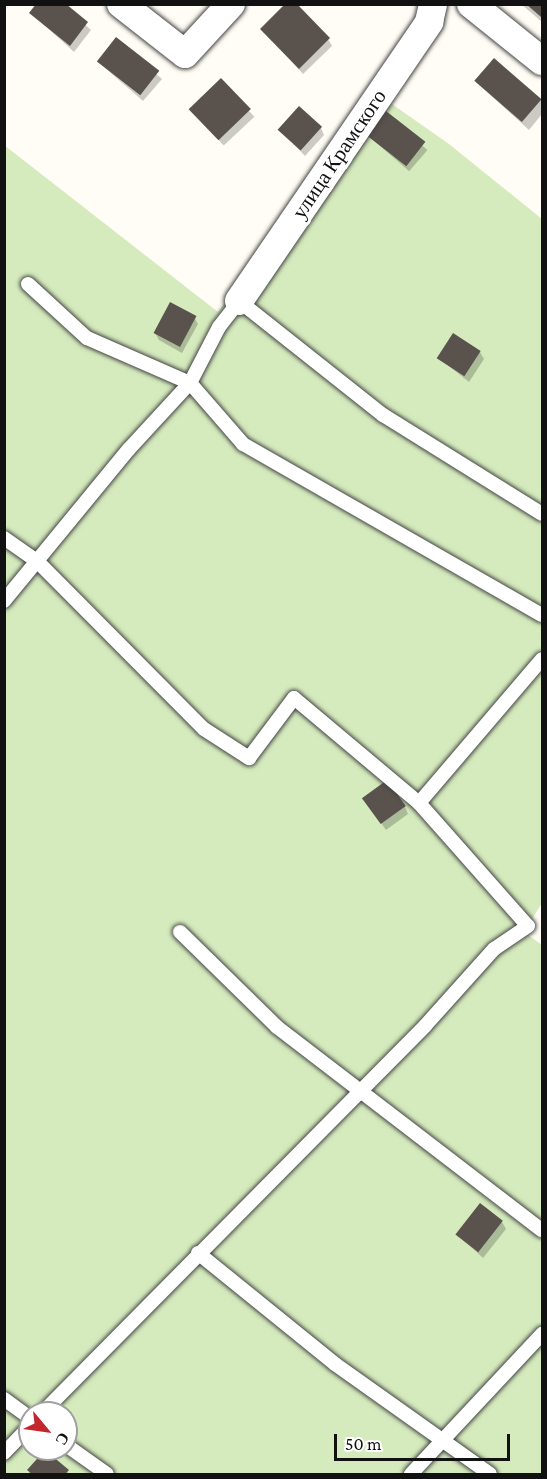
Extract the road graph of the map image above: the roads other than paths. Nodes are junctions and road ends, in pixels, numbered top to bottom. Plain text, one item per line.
1 (121, 4) edge
2 (231, 4) edge
3 (433, 4) edge
4 (471, 4) edge
5 (543, 61) edge
6 (28, 284) dead end
7 (239, 301) junction
8 (190, 383) junction
9 (543, 514) edge
10 (4, 538) edge
11 (37, 561) junction
12 (4, 601) edge
13 (543, 615) edge
14 (543, 659) edge
15 (419, 804) junction
16 (180, 932) dead end
17 (362, 1089) junction
18 (543, 1230) edge
19 (198, 1254) junction
20 (543, 1334) edge
21 (4, 1399) edge
22 (54, 1401) edge
23 (18, 1409) edge
24 (18, 1438) edge
25 (443, 1441) junction
26 (4, 1452) edge
27 (78, 1453) edge
28 (107, 1474) edge
29 (411, 1474) edge
30 (490, 1474) edge

1 - 2 street
3 - 7 street, улица Крамского
4 - 5 street
6 - 8 lane
7 - 8 lane
7 - 9 lane
8 - 11 lane
8 - 13 lane
10 - 11 lane
11 - 12 lane
11 - 15 lane
14 - 15 lane
15 - 17 lane
16 - 17 lane
17 - 18 lane
17 - 19 lane
19 - 22 lane
19 - 25 lane
20 - 25 lane
21 - 23 lane
24 - 26 lane
25 - 29 lane
25 - 30 lane
27 - 28 lane

